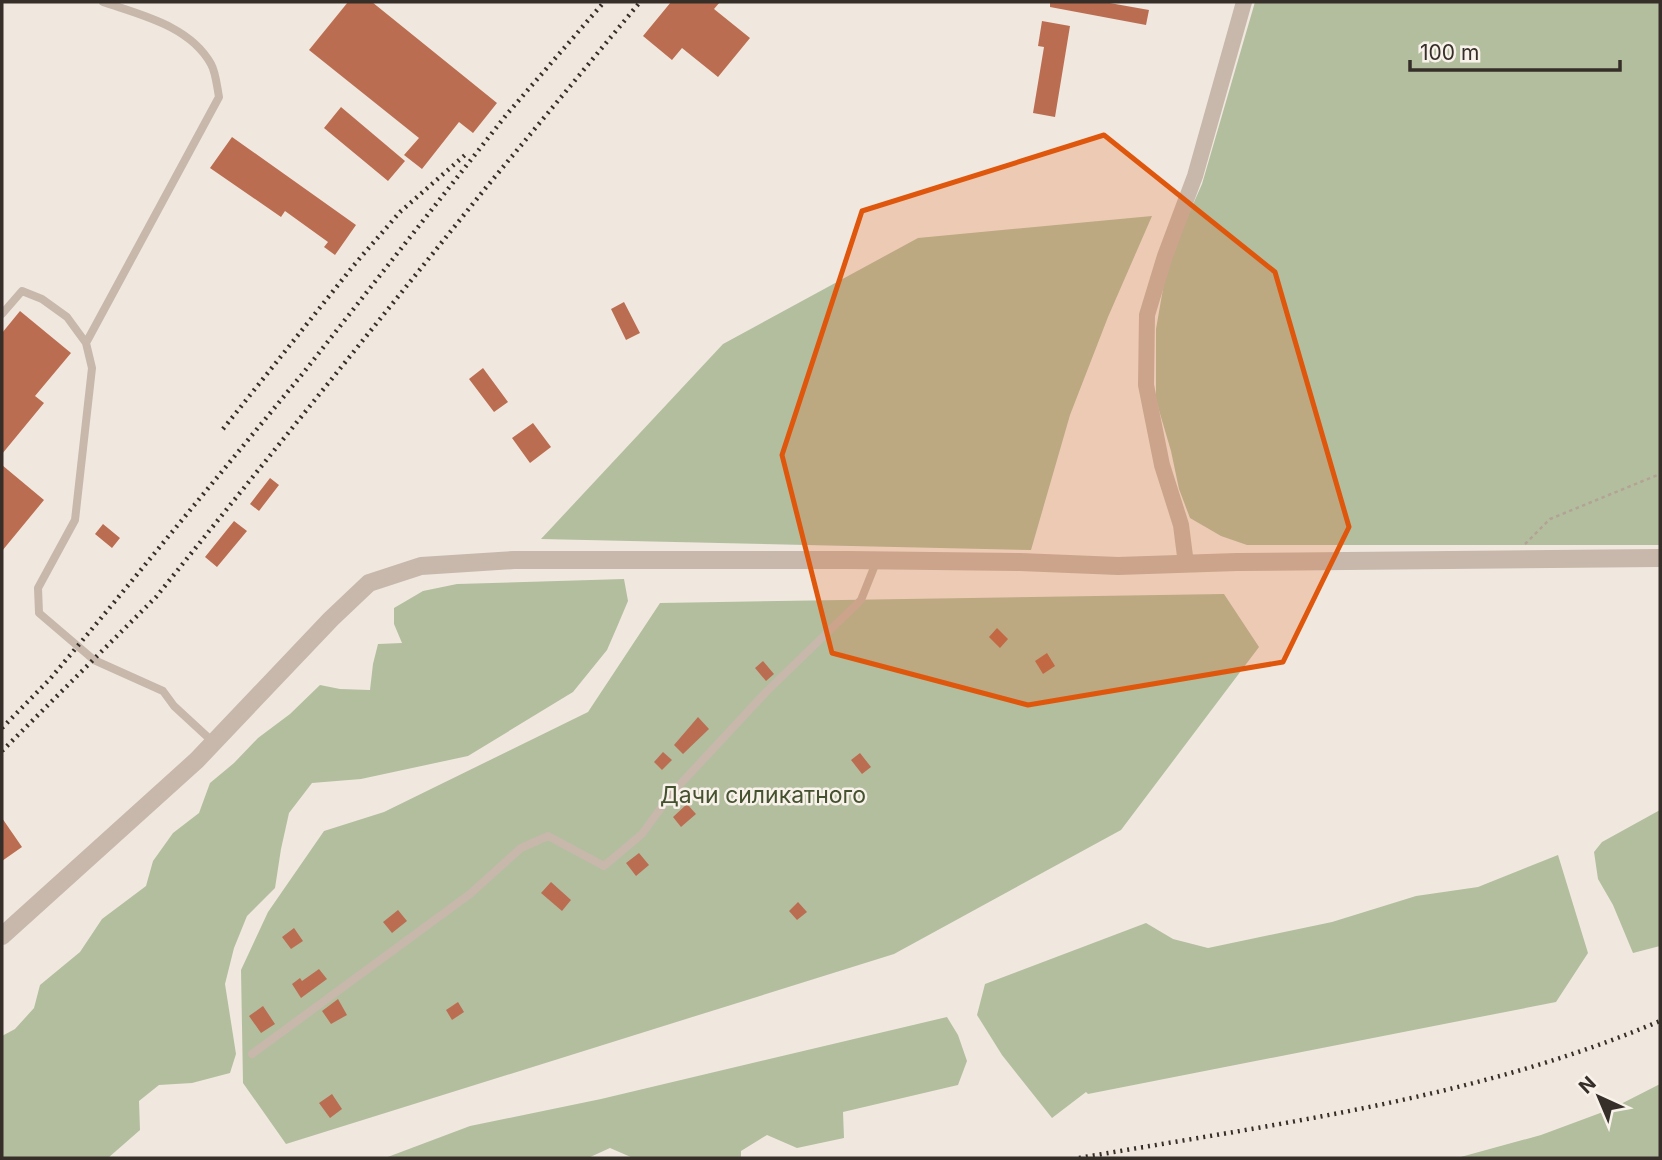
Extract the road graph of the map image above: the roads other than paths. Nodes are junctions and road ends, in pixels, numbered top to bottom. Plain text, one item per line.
1 (103, 2) edge
2 (1244, 2) edge
3 (2, 314) edge
4 (86, 343) junction
5 (1660, 558) edge
6 (877, 560) junction
7 (1186, 564) junction
8 (214, 742) junction
9 (2, 936) edge
10 (252, 1054) dead end

1 - 4 lane
2 - 7 street
3 - 4 lane
4 - 8 lane
5 - 7 street
6 - 7 street
6 - 8 street
6 - 10 lane
8 - 9 street

